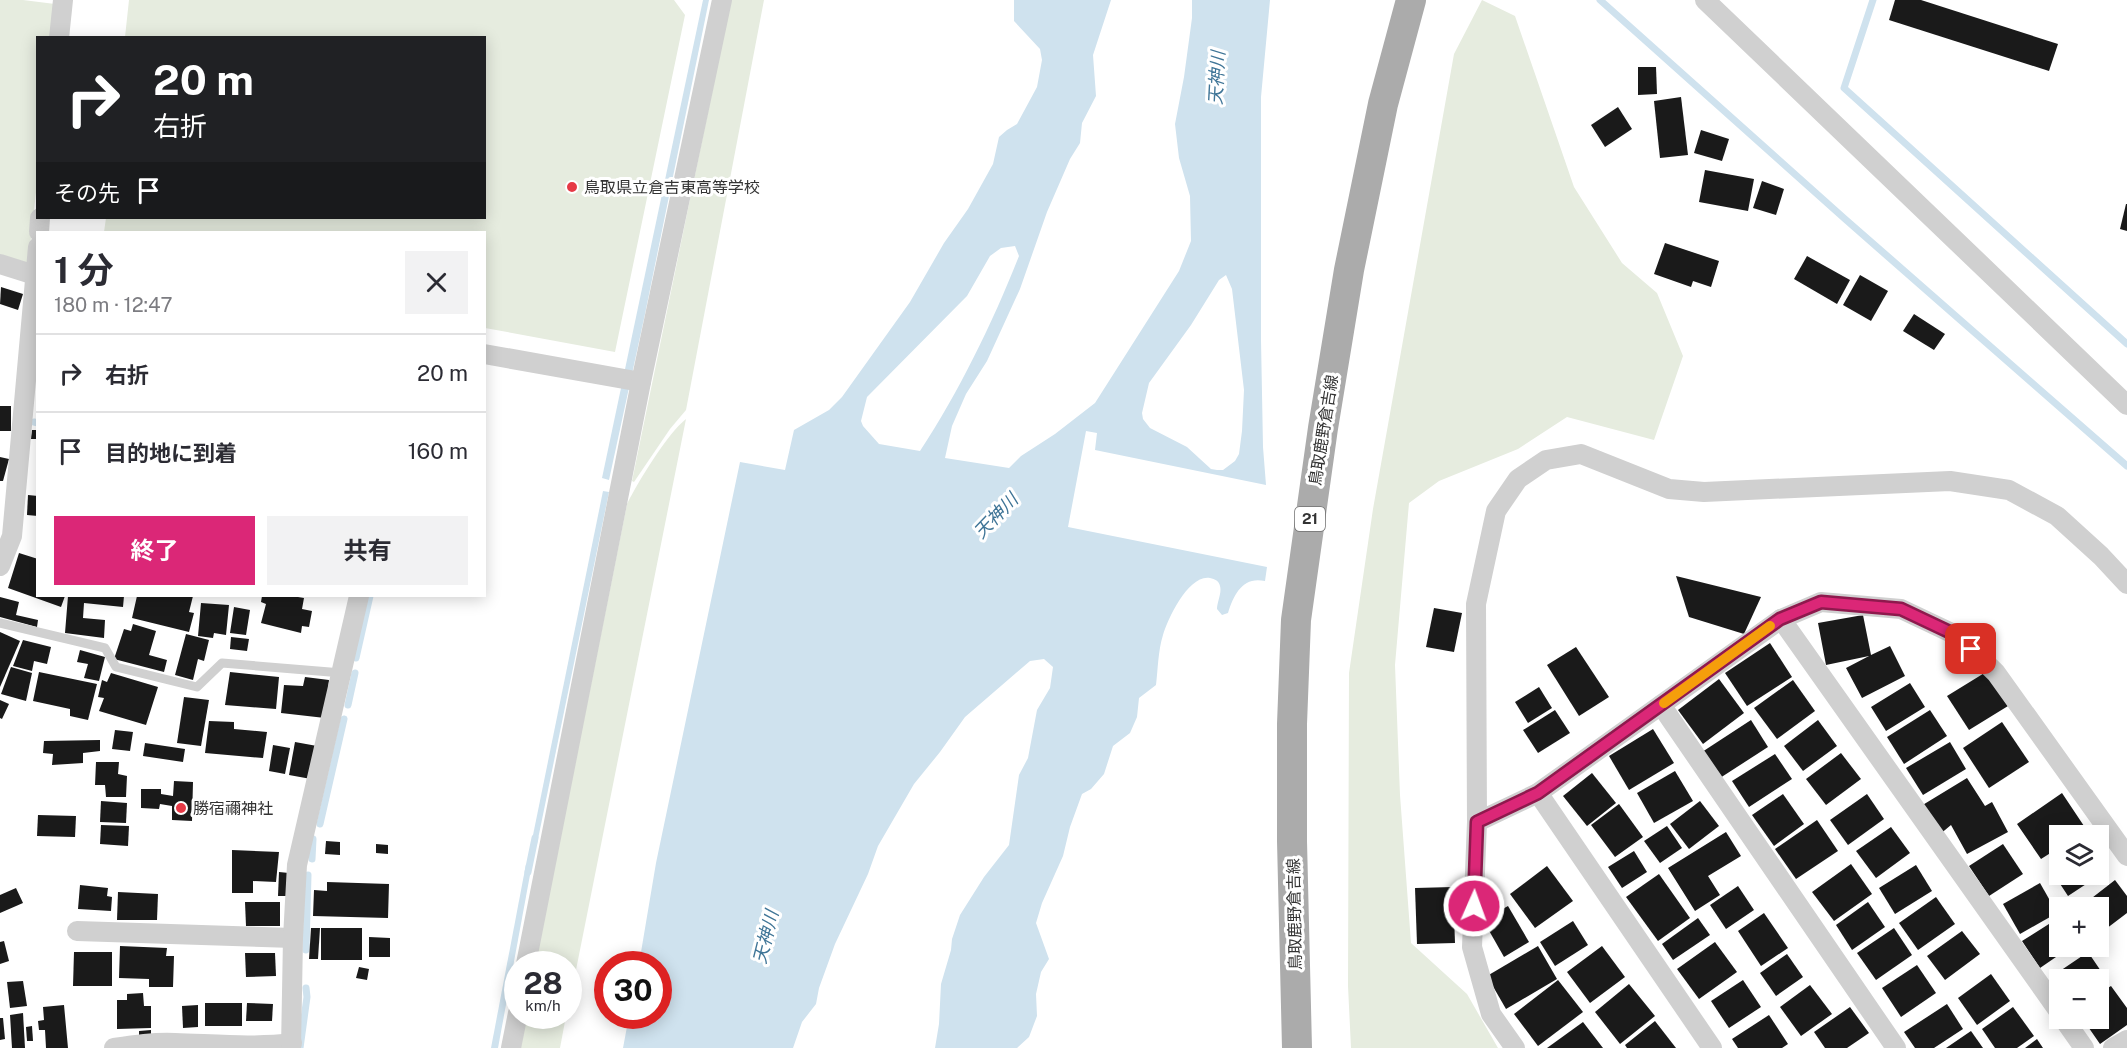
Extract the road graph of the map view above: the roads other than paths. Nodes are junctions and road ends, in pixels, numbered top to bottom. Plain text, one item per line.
1 (63, 0) edge
2 (722, 0) edge
3 (1411, 0) edge
4 (1705, 0) edge
5 (59, 36) edge
6 (0, 264) edge
7 (36, 276) edge
8 (486, 354) edge
9 (641, 382) junction
10 (2127, 405) edge
11 (0, 566) edge
12 (2127, 584) edge
13 (359, 597) edge
14 (1780, 619) junction
15 (0, 623) edge
16 (342, 673) junction
17 (1661, 705) junction
18 (1538, 793) junction
19 (1477, 822) junction
20 (2127, 856) edge
21 (77, 931) dead end
22 (293, 938) junction
23 (529, 951) edge
24 (2049, 998) edge
25 (515, 1029) edge
26 (2071, 1029) edge
27 (2127, 1040) edge
28 (292, 1046) edge
29 (114, 1048) edge
30 (511, 1048) edge
31 (1297, 1048) edge
32 (1515, 1048) edge
33 (1712, 1048) edge
34 (1896, 1048) edge
35 (2084, 1048) edge
36 (2113, 1048) edge

1 - 5 street
2 - 9 street
3 - 31 main road, 鳥取鹿野倉吉線 / 21
4 - 10 street
6 - 7 street
7 - 11 street
8 - 9 street
9 - 23 street
12 - 19 street
13 - 16 street
14 - 17 street
14 - 20 street
14 - 24 street
15 - 16 lane
16 - 22 street
17 - 18 street
17 - 34 street
18 - 19 street
18 - 33 street
19 - 32 street
21 - 22 street
22 - 28 street
25 - 30 street
26 - 35 street
27 - 36 street
28 - 29 street

